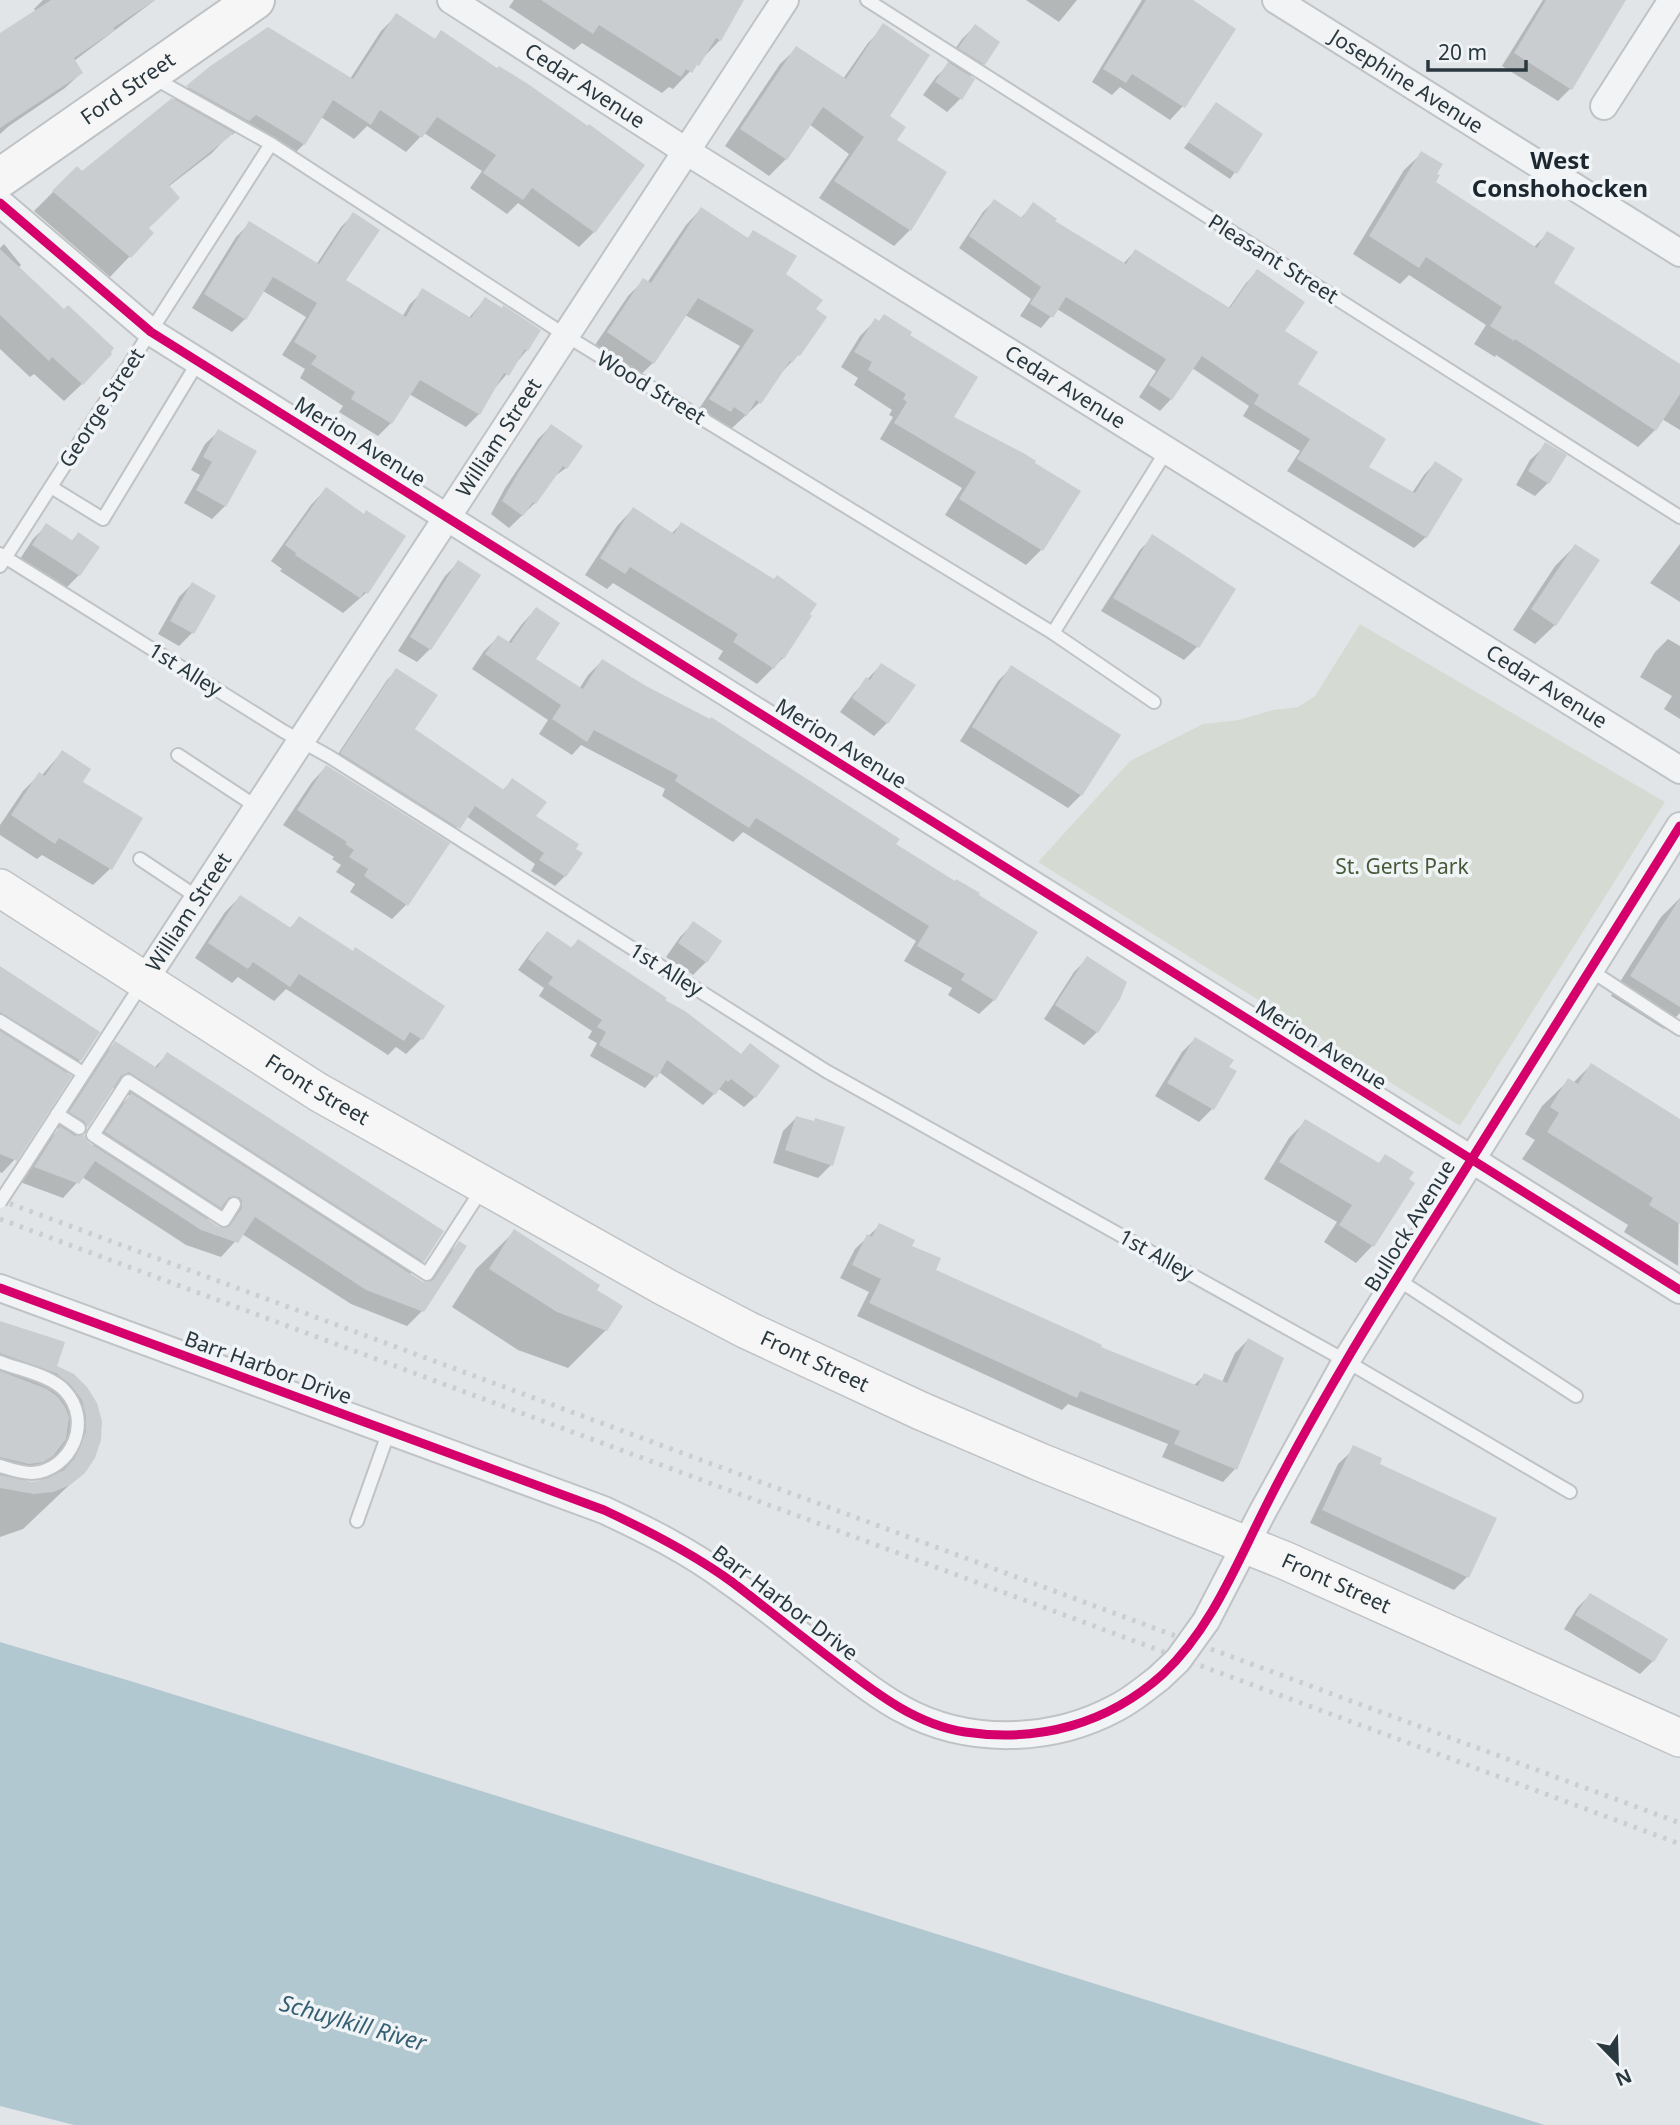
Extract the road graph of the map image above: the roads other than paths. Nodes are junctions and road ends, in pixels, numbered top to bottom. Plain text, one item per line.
1 (255, 0) edge
2 (452, 0) edge
3 (785, 0) edge
4 (867, 0) edge
5 (1276, 0) edge
6 (1672, 0) edge
7 (147, 75) junction
8 (1604, 106) dead end
9 (271, 144) junction
10 (686, 151) junction
11 (0, 178) edge
12 (0, 203) edge
13 (1680, 253) edge
14 (150, 332) junction
15 (565, 335) junction
16 (198, 362) junction
17 (1167, 450) junction
18 (51, 487) junction
19 (447, 517) junction
20 (1680, 517) edge
21 (2, 559) edge
22 (1053, 633) junction
23 (1154, 702) dead end
24 (301, 741) junction
25 (178, 755) dead end
26 (1680, 770) edge
27 (257, 807) junction
28 (1680, 826) edge
29 (140, 859) dead end
30 (0, 888) edge
31 (197, 897) junction
32 (1590, 970) junction
33 (144, 981) junction
34 (0, 1021) edge
35 (1680, 1029) edge
36 (83, 1073) junction
37 (57, 1114) junction
38 (79, 1128) dead end
39 (1471, 1160) junction
40 (485, 1186) junction
41 (0, 1202) edge
42 (234, 1204) dead end
43 (1397, 1279) junction
44 (0, 1288) edge
45 (1680, 1290) edge
46 (0, 1362) edge
47 (1346, 1362) junction
48 (1576, 1396) dead end
49 (389, 1431) junction
50 (0, 1466) edge
51 (1570, 1492) dead end
52 (357, 1521) dead end
53 (1247, 1545) junction
54 (1680, 1738) edge

1 - 7 main road, Ford Street
2 - 10 street, Cedar Avenue
3 - 10 street, William Street
4 - 20 lane, Pleasant Street
5 - 13 street, Josephine Avenue
6 - 8 street
7 - 9 lane, Wood Street
7 - 11 main road, Ford Street
9 - 14 lane, George Street
9 - 15 lane, Wood Street
10 - 15 street, William Street
10 - 17 street, Cedar Avenue
12 - 14 street, Merion Avenue
14 - 16 street, Merion Avenue
14 - 18 lane, George Street
15 - 19 street, William Street
15 - 22 lane, Wood Street
16 - 18 lane
16 - 19 street, Merion Avenue
17 - 22 lane
17 - 26 street, Cedar Avenue
18 - 21 lane, George Street
19 - 24 street, William Street
19 - 39 street, Merion Avenue
21 - 24 lane, 1st Alley
22 - 23 lane, Wood Street
24 - 27 street, William Street
24 - 47 lane, 1st Alley
25 - 27 lane
27 - 31 street, William Street
28 - 32 street, Bullock Avenue
29 - 31 lane
30 - 33 main road, Front Street
31 - 33 street, William Street
32 - 35 lane
32 - 39 street, Bullock Avenue
33 - 36 lane
33 - 40 main road, Front Street
34 - 36 lane
36 - 37 lane
37 - 38 lane
37 - 41 lane, bridge
39 - 43 street, Bullock Avenue
39 - 45 street, Merion Avenue
40 - 42 lane
40 - 53 main road, Front Street
43 - 47 street, Bullock Avenue
43 - 48 lane
44 - 49 street, Barr Harbor Drive
46 - 50 lane
47 - 51 lane, 1st Alley
47 - 53 street, Bullock Avenue
49 - 52 lane
49 - 53 street, Barr Harbor Drive, bridge
53 - 54 main road, Front Street

